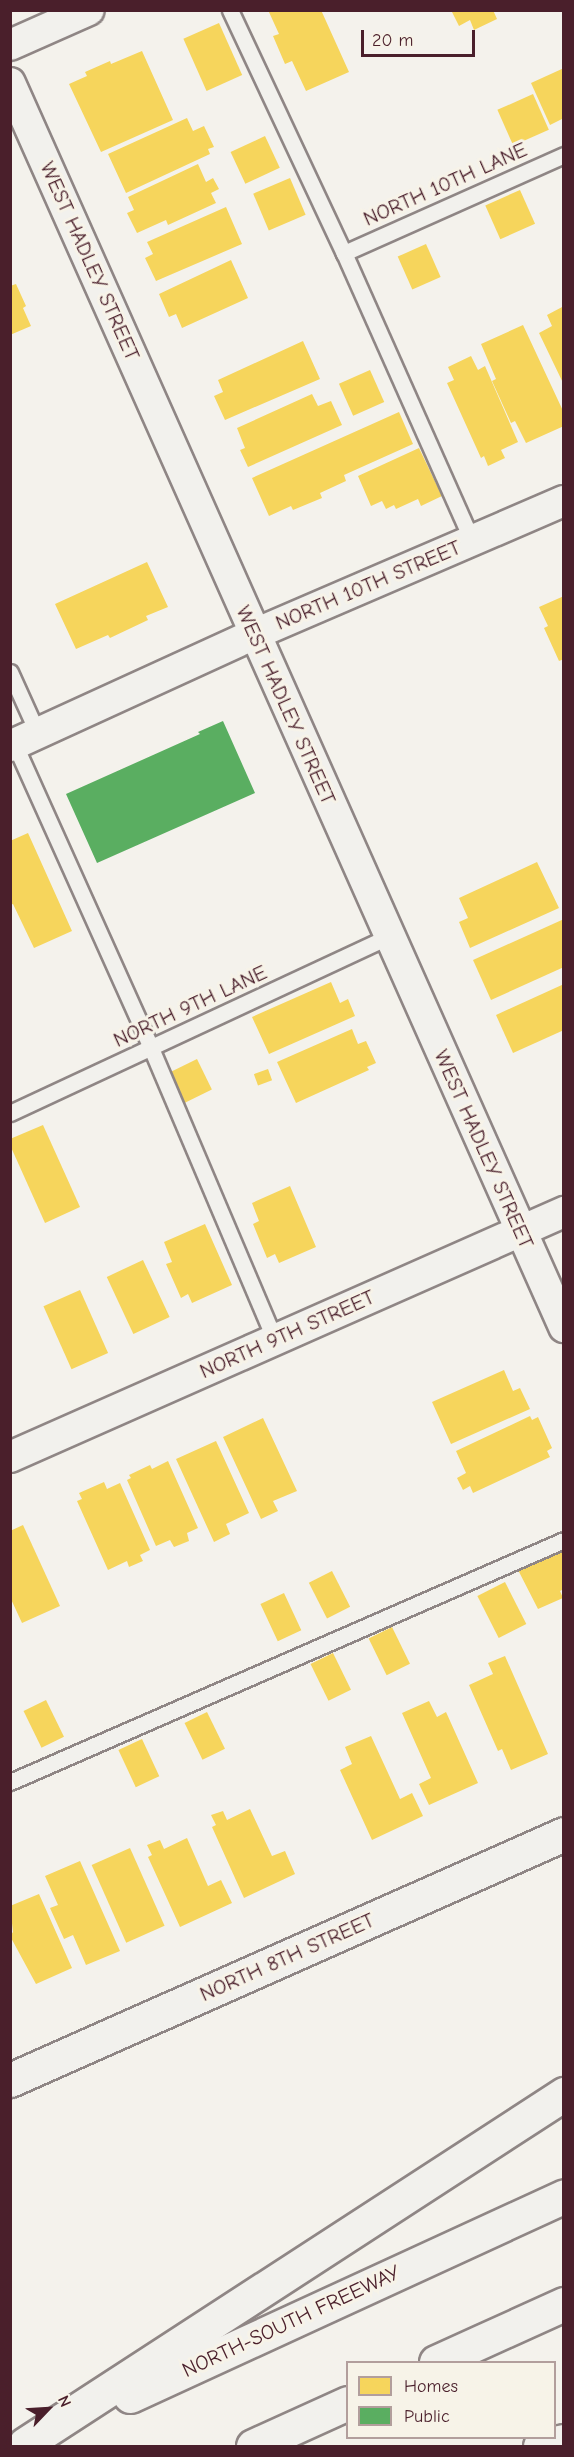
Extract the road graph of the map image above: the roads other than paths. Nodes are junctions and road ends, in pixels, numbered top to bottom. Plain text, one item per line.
1 (89, 10) edge
2 (230, 10) edge
3 (10, 45) edge
4 (10, 83) edge
5 (564, 154) edge
6 (344, 253) junction
7 (564, 501) edge
8 (472, 541) junction
9 (255, 634) junction
10 (10, 672) edge
11 (21, 742) edge
12 (388, 937) junction
13 (151, 1048) junction
14 (10, 1113) edge
15 (564, 1212) edge
16 (520, 1230) junction
17 (564, 1327) edge
18 (275, 1340) junction
19 (10, 1457) edge
20 (564, 1540) edge
21 (10, 1782) edge
22 (564, 1834) edge
23 (10, 2080) edge
24 (564, 2094) edge
25 (564, 2196) edge
26 (564, 2304) edge
27 (438, 2361) edge
28 (346, 2404) edge
29 (564, 2441) edge
30 (22, 2445) edge
31 (254, 2446) edge
32 (540, 2446) edge

1 - 3 street
2 - 6 lane
4 - 9 street, WEST HADLEY STREET
5 - 6 lane, NORTH 10TH LANE
6 - 8 lane
7 - 8 street, NORTH 10TH STREET
8 - 9 street, NORTH 10TH STREET
9 - 11 street, NORTH 10TH STREET
9 - 12 street, WEST HADLEY STREET
10 - 11 lane
11 - 13 lane
12 - 13 lane, NORTH 9TH LANE
12 - 16 street, WEST HADLEY STREET
13 - 14 lane, NORTH 9TH LANE
13 - 18 lane
15 - 16 street, NORTH 9TH STREET
16 - 17 street, WEST HADLEY STREET
16 - 18 street, NORTH 9TH STREET
18 - 19 street, NORTH 9TH STREET
20 - 21 lane
22 - 23 main road, NORTH 8TH STREET
24 - 30 main road
25 - 30 main road, NORTH-SOUTH FREEWAY
26 - 27 main road
28 - 31 main road
29 - 32 main road

